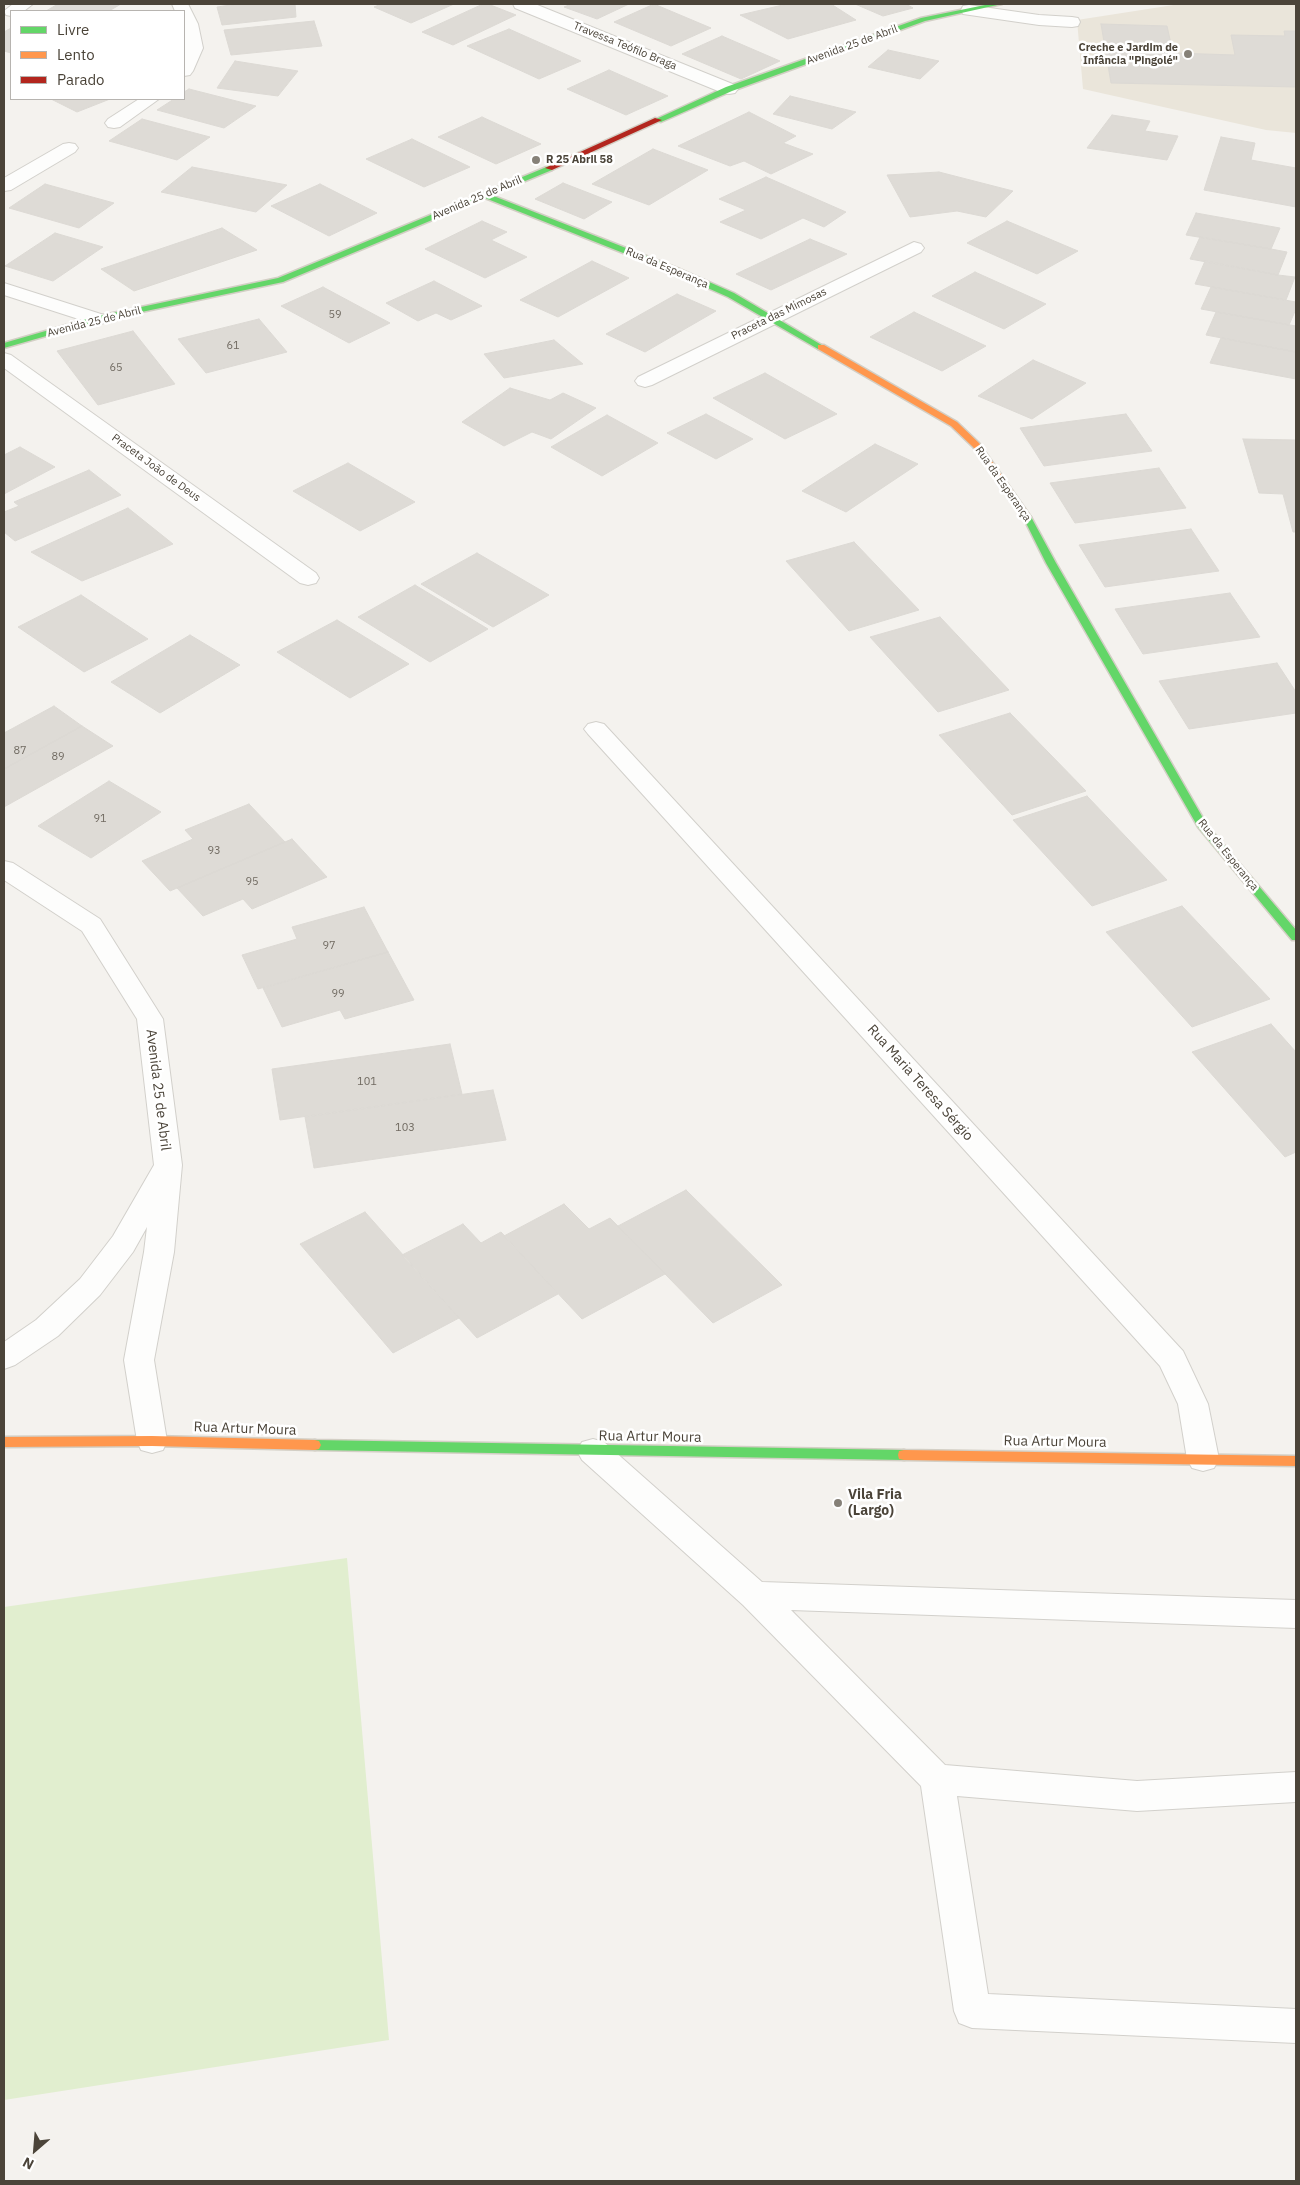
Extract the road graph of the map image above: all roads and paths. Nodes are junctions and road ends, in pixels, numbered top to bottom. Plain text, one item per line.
1 (25, 4) edge
2 (521, 4) edge
3 (999, 4) edge
4 (14, 10) edge
5 (969, 10) junction
6 (185, 14) edge
7 (1072, 22) dead end
8 (185, 69) edge
9 (729, 89) junction
10 (148, 100) edge
11 (114, 123) dead end
12 (69, 148) dead end
13 (4, 186) edge
14 (485, 194) junction
15 (914, 248) dead end
16 (4, 289) edge
17 (769, 318) junction
18 (97, 319) junction
19 (4, 346) edge
20 (4, 359) edge
21 (645, 381) dead end
22 (308, 578) dead end
23 (596, 729) dead end
24 (4, 869) edge
25 (1296, 937) edge
26 (168, 1165) junction
27 (4, 1357) edge
28 (152, 1441) junction
29 (4, 1442) edge
30 (594, 1451) junction
31 (1203, 1459) junction
32 (1296, 1461) edge
33 (755, 1596) junction
34 (1296, 1614) edge
35 (937, 1780) junction
36 (1296, 1787) edge
37 (1296, 2026) edge

1 - 4 street
2 - 9 street, Travessa Teófilo Braga
3 - 5 street, Avenida 25 de Abril
5 - 7 street
5 - 9 street, Avenida 25 de Abril
6 - 8 street
9 - 14 street, Avenida 25 de Abril
10 - 11 street
12 - 13 street
14 - 17 street, Rua da Esperança
14 - 18 street, Avenida 25 de Abril
15 - 17 street, Praceta das Mimosas
16 - 18 street
17 - 21 street, Praceta das Mimosas
17 - 25 street, Rua da Esperança
18 - 19 street, Avenida 25 de Abril
20 - 22 street, Praceta João de Deus
23 - 31 street, Rua Maria Teresa Sérgio
24 - 26 street, Avenida 25 de Abril
26 - 27 street, Avenida 25 de Abril
26 - 28 street, Avenida 25 de Abril
28 - 29 street, Rua Artur Moura
28 - 30 street, Rua Artur Moura
30 - 31 street, Rua Artur Moura
30 - 33 street
31 - 32 street, Rua Artur Moura
33 - 34 street
33 - 35 street
35 - 36 street
35 - 37 street

